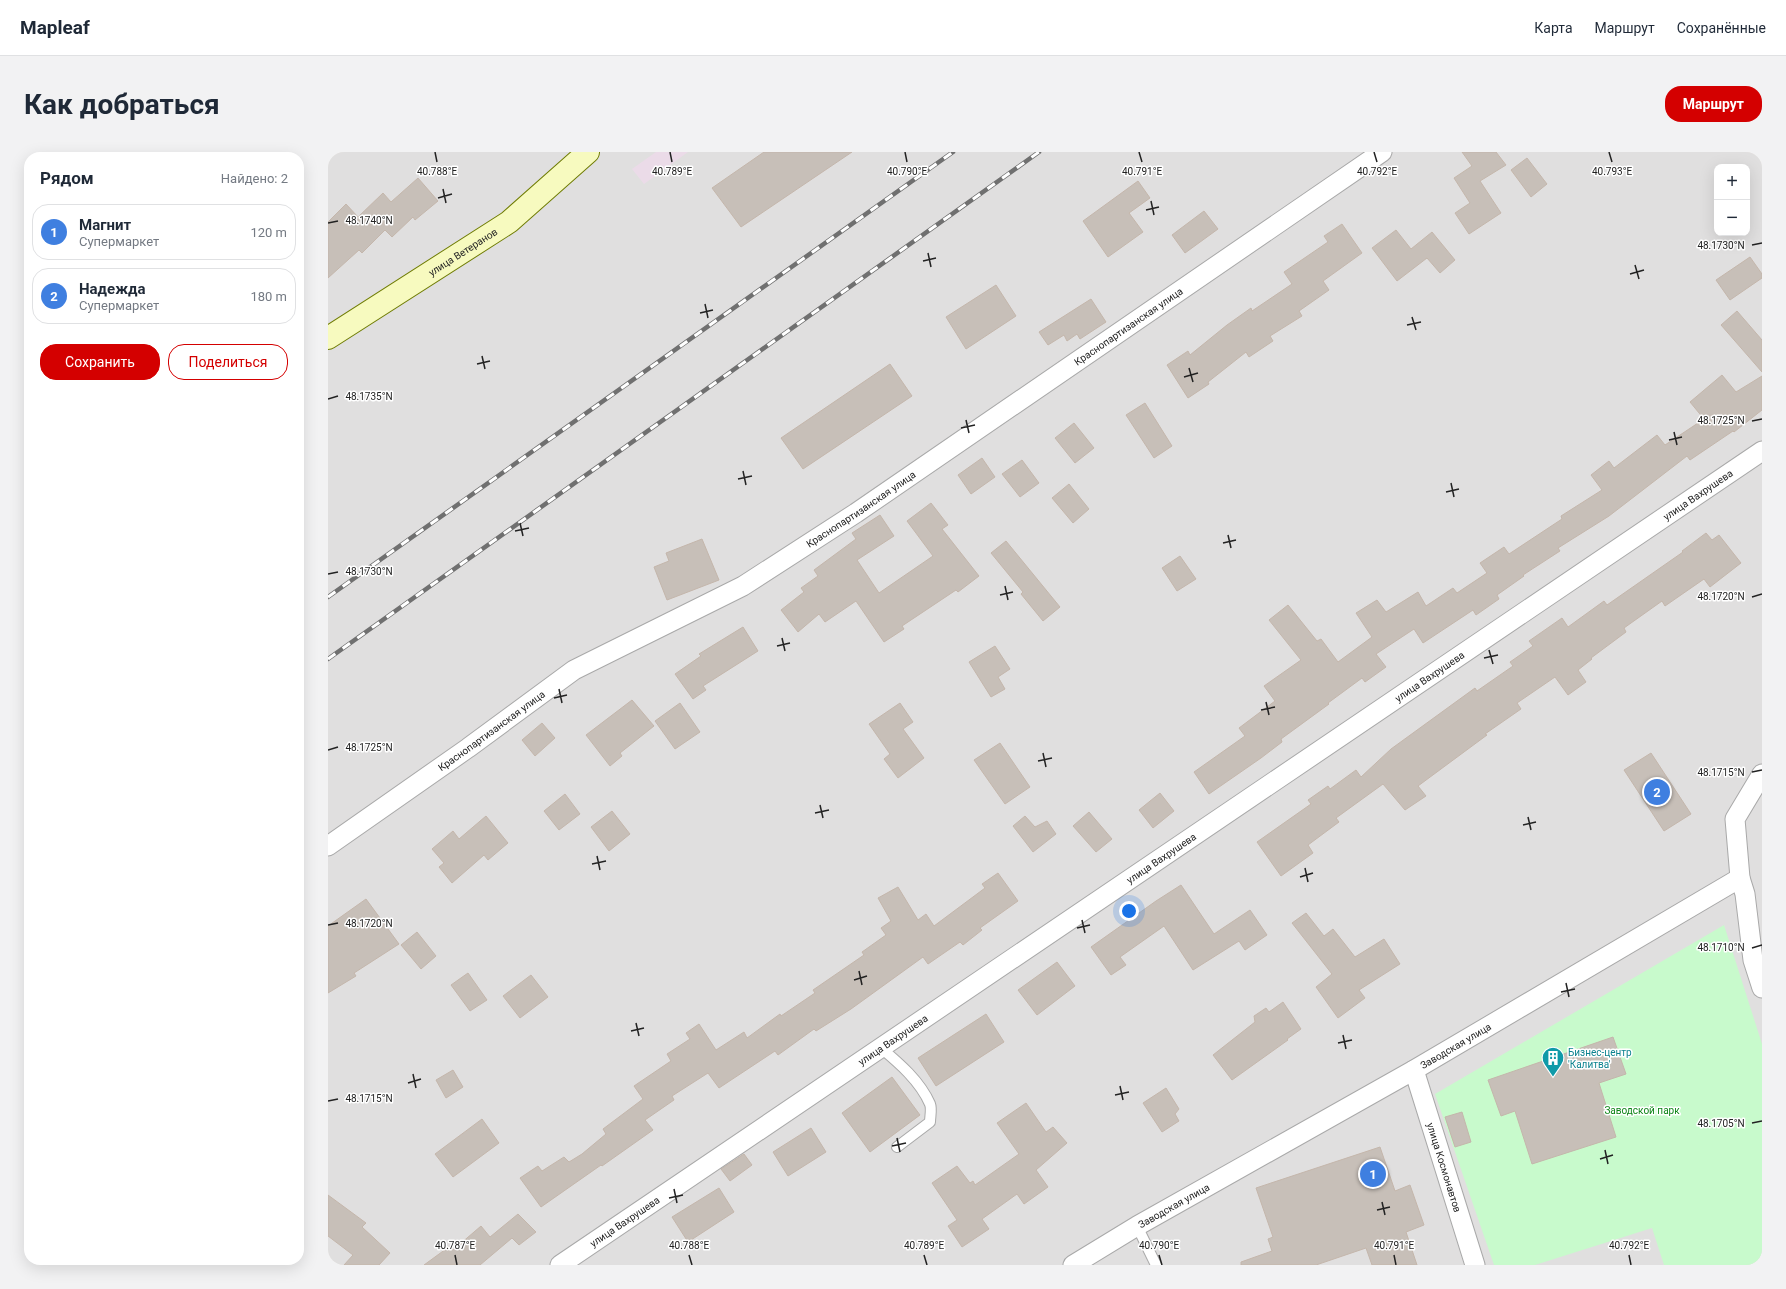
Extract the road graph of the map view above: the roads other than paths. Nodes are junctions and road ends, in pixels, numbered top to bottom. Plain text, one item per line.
1 (1382, 152) edge
2 (579, 155) edge
3 (328, 338) edge
4 (1762, 451) edge
5 (1762, 774) edge
6 (328, 846) edge
7 (1740, 878) junction
8 (1762, 988) edge
9 (881, 1048) junction
10 (1414, 1070) junction
11 (897, 1147) dead end
12 (1137, 1226) junction
13 (560, 1265) edge
14 (1073, 1265) edge
15 (1156, 1265) edge
16 (1475, 1265) edge

1 - 6 street, Краснопартизанская улица
2 - 3 main road, улица Ветеранов
4 - 9 street, улица Вахрушева
5 - 7 street
7 - 8 street
7 - 10 street, Заводская улица
9 - 11 lane
9 - 13 street, улица Вахрушева
10 - 12 street, Заводская улица
10 - 16 street, улица Космонавтов
12 - 14 street, Заводская улица
12 - 15 lane

